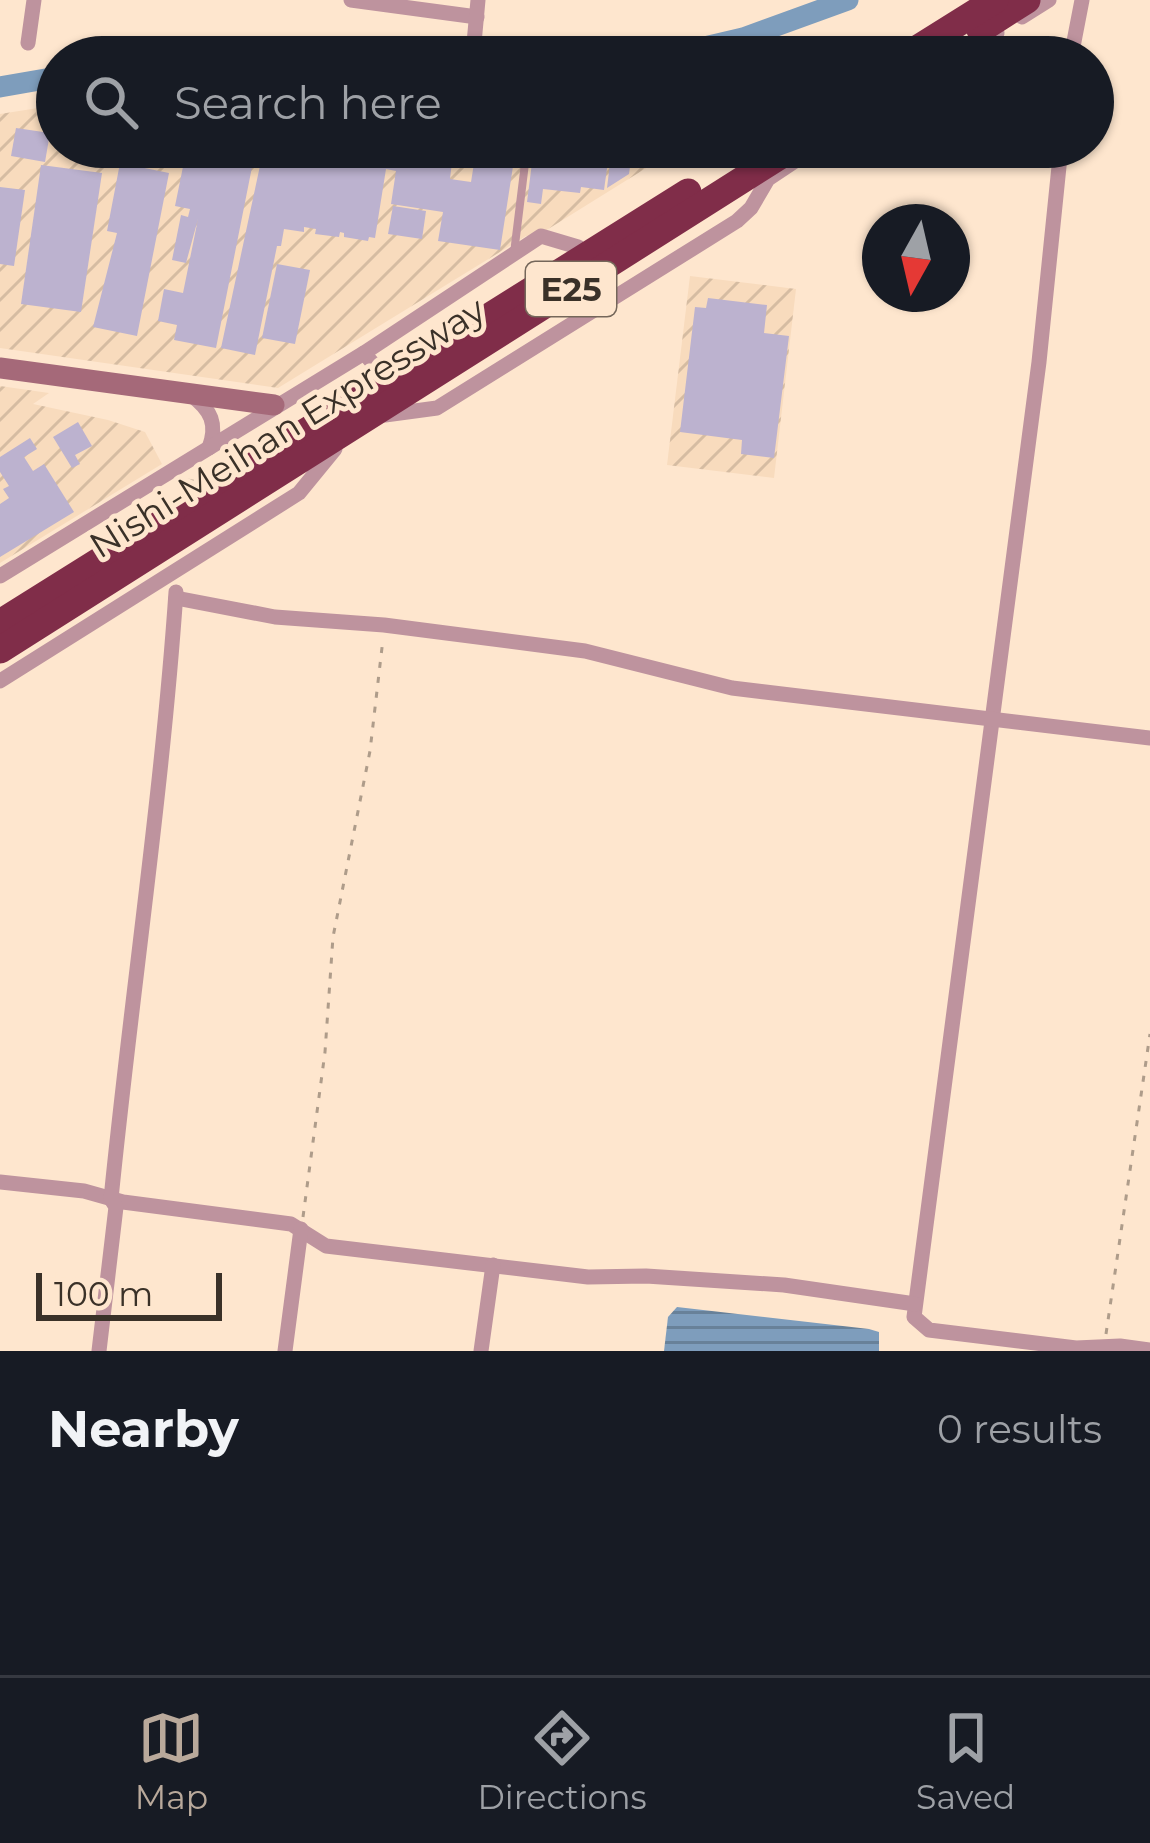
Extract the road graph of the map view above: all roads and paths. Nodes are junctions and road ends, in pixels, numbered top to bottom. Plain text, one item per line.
1 (34, 0) edge
2 (351, 0) edge
3 (995, 0) edge
4 (1027, 0) edge
5 (1049, 0) edge
6 (1082, 0) edge
7 (477, 9) edge
8 (938, 36) edge
9 (970, 36) edge
10 (992, 36) edge
11 (1075, 36) edge
12 (28, 43) dead end
13 (524, 168) edge
14 (735, 168) edge
15 (751, 168) edge
16 (784, 168) edge
17 (1059, 168) edge
18 (711, 188) junction
19 (578, 247) dead end
20 (513, 256) junction
21 (647, 258) dead end
22 (670, 263) junction
23 (364, 353) junction
24 (0, 368) edge
25 (188, 394) junction
26 (274, 405) junction
27 (413, 411) junction
28 (208, 448) junction
29 (280, 461) junction
30 (184, 562) junction
31 (0, 576) edge
32 (176, 598) junction
33 (0, 622) edge
34 (384, 625) junction
35 (0, 650) edge
36 (0, 681) edge
37 (992, 719) junction
38 (1150, 738) edge
39 (1150, 1034) edge
40 (0, 1182) edge
41 (111, 1199) junction
42 (301, 1229) junction
43 (493, 1265) junction
44 (915, 1304) junction
45 (1103, 1348) junction
46 (1150, 1350) edge
47 (99, 1351) edge
48 (285, 1351) edge
49 (481, 1351) edge

1 - 12 street
2 - 7 street
3 - 8 highway
4 - 9 highway
5 - 10 street
6 - 11 street
13 - 20 lane
14 - 18 highway, Nishi-Meihan Expressway / E25
15 - 18 highway, Nishi-Meihan Expressway / E25
16 - 22 street
17 - 37 street
18 - 29 highway, Nishi-Meihan Expressway / E25
19 - 20 street
20 - 23 street
21 - 22 street
22 - 27 street
23 - 26 street
23 - 27 street
24 - 25 street
25 - 26 street
25 - 28 street
26 - 28 street
27 - 30 street
28 - 31 street
29 - 33 highway, Nishi-Meihan Expressway / E25
29 - 35 highway, Nishi-Meihan Expressway / E25
30 - 32 street
30 - 36 street
32 - 34 street
32 - 41 street
34 - 37 street
34 - 42 path
37 - 38 street
37 - 44 street
39 - 45 path
40 - 41 street
41 - 42 street
41 - 47 street
42 - 43 street
42 - 48 street
43 - 44 street
43 - 49 street
44 - 45 street
45 - 46 street

